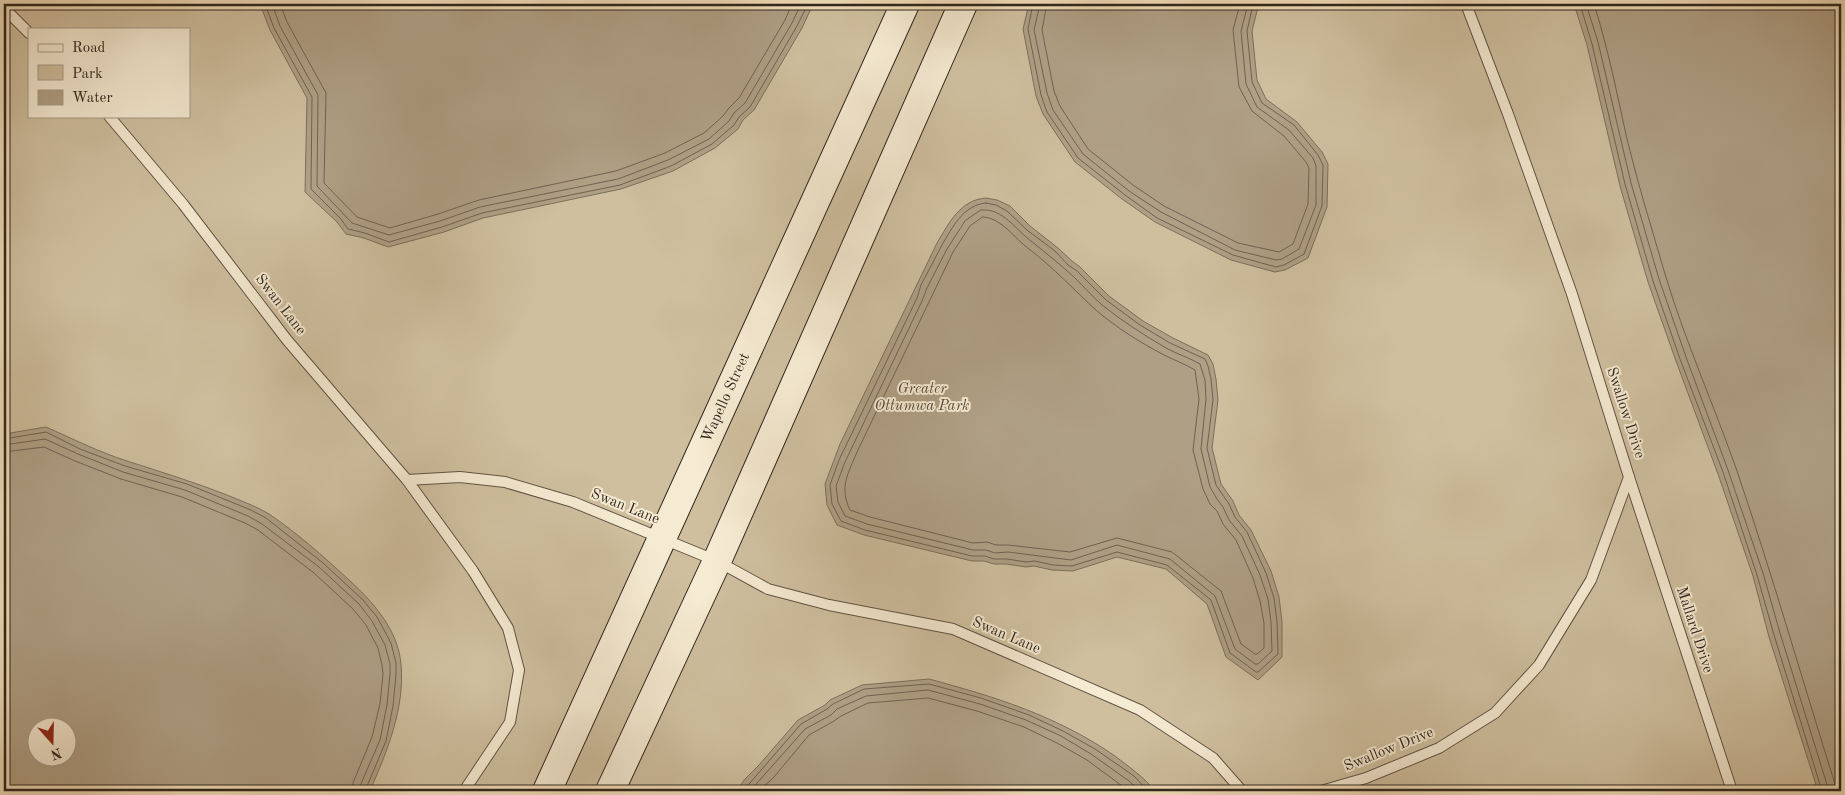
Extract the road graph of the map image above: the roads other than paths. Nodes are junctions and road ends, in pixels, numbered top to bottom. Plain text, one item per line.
1 (905, 4) edge
2 (964, 4) edge
3 (1466, 4) edge
4 (4, 8) edge
5 (28, 32) edge
6 (111, 118) edge
7 (1630, 477) junction
8 (407, 480) junction
9 (661, 538) junction
10 (717, 561) junction
11 (464, 791) edge
12 (547, 791) edge
13 (610, 791) edge
14 (1242, 791) edge
15 (1322, 791) edge
16 (1732, 791) edge

1 - 9 main road, Wapello Street
2 - 10 main road
3 - 7 lane, Swallow Drive
4 - 5 lane
6 - 8 lane, Swan Lane
7 - 15 lane, Swallow Drive
7 - 16 lane, Mallard Drive
8 - 9 lane, Swan Lane
8 - 11 lane
9 - 10 lane, Swan Lane
9 - 12 main road, Wapello Street
10 - 13 main road
10 - 14 lane, Swan Lane

